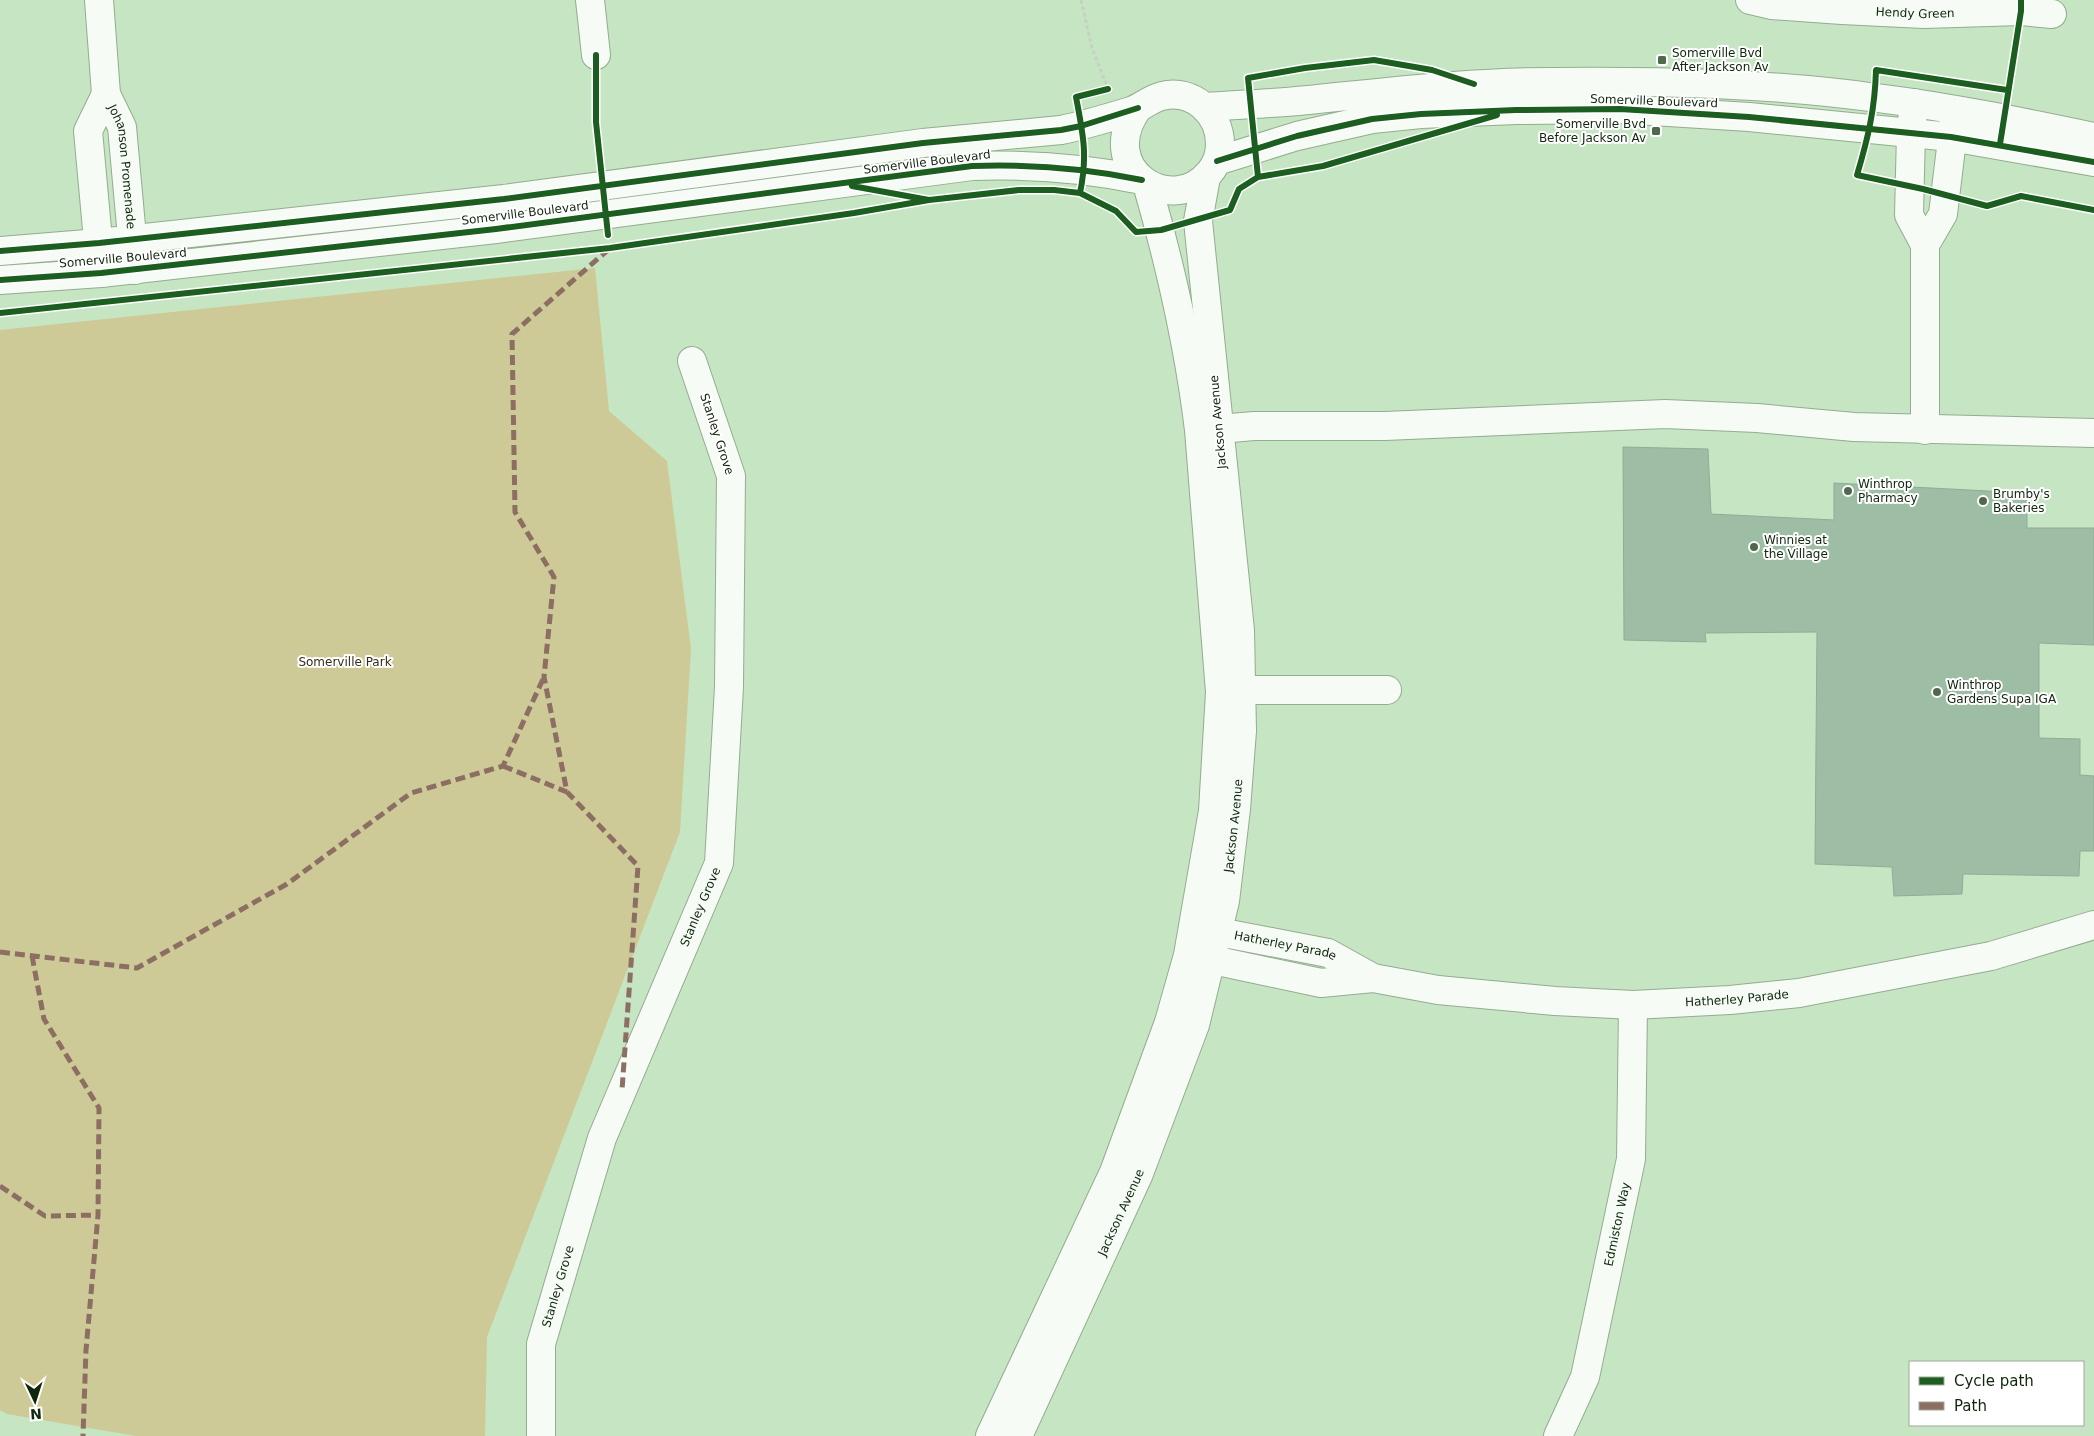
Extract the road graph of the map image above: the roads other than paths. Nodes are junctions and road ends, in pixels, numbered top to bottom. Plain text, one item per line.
1 (99, 0) edge
2 (590, 0) edge
3 (1750, 0) edge
4 (2052, 14) dead end
5 (596, 55) dead end
6 (106, 94) junction
7 (1914, 103) junction
8 (1205, 107) junction
9 (1138, 108) junction
10 (1956, 109) junction
11 (1910, 132) junction
12 (1951, 137) junction
13 (2094, 137) edge
14 (2094, 162) edge
15 (1211, 169) junction
16 (1144, 182) junction
17 (132, 239) junction
18 (99, 243) junction
19 (1925, 245) junction
20 (0, 251) edge
21 (135, 270) junction
22 (101, 273) junction
23 (0, 280) edge
24 (692, 361) dead end
25 (1219, 429) junction
26 (1925, 430) junction
27 (2094, 434) edge
28 (1242, 690) junction
29 (1387, 690) dead end
30 (2094, 925) edge
31 (1205, 929) junction
32 (1199, 958) junction
33 (1373, 978) junction
34 (1633, 1005) junction
35 (541, 1436) edge
36 (990, 1436) edge
37 (1018, 1436) edge
38 (1558, 1436) edge

1 - 6 street, Johanson Promenade
2 - 5 street
3 - 4 street, Hendy Green
6 - 17 street, Johanson Promenade
6 - 18 street, Johanson Promenade
7 - 8 street, Somerville Boulevard
7 - 10 street, Somerville Boulevard
7 - 11 street
8 - 9 street, Somerville Boulevard
8 - 15 street
9 - 16 street
9 - 17 street, Somerville Boulevard
10 - 12 street
10 - 13 street, Somerville Boulevard
11 - 12 street, Somerville Boulevard
11 - 15 street, Somerville Boulevard
11 - 19 street
12 - 14 street, Somerville Boulevard
12 - 19 street
15 - 16 street, Somerville Boulevard
15 - 25 street, Jackson Avenue
16 - 21 street, Somerville Boulevard
16 - 31 street, Jackson Avenue
17 - 18 street, Somerville Boulevard
17 - 21 street, Johanson Promenade
18 - 20 street, Somerville Boulevard
18 - 22 street, Johanson Promenade
19 - 26 street
21 - 22 street, Somerville Boulevard
22 - 23 street, Somerville Boulevard
24 - 35 street, Stanley Grove
25 - 26 street
25 - 28 street, Jackson Avenue
26 - 27 street
28 - 29 street
28 - 31 street, Jackson Avenue
30 - 34 street, Hatherley Parade
31 - 32 street, Jackson Avenue
31 - 33 street, Hatherley Parade
32 - 33 street, Hatherley Parade
32 - 36 street, Jackson Avenue
32 - 37 street, Jackson Avenue
33 - 34 street, Hatherley Parade
34 - 38 street, Edmiston Way

